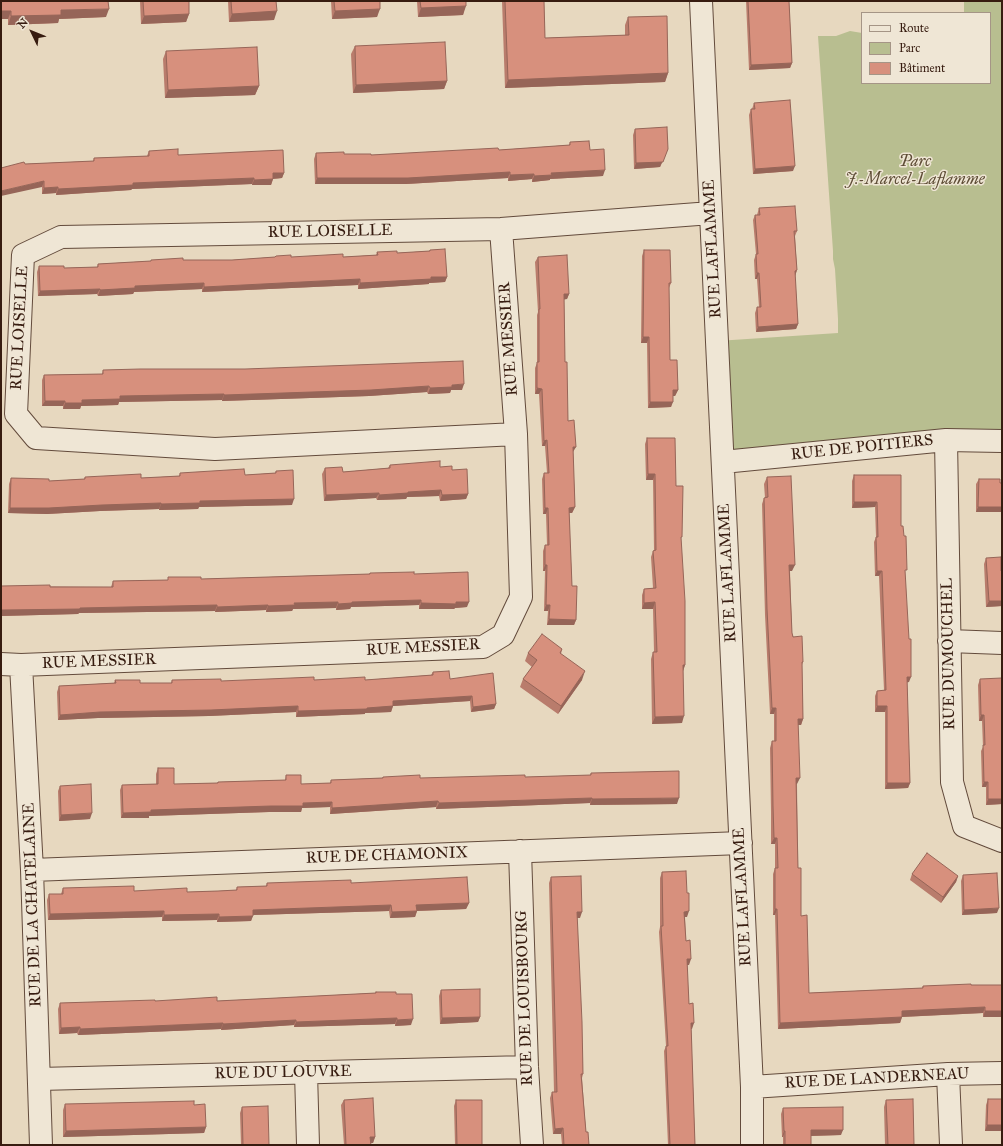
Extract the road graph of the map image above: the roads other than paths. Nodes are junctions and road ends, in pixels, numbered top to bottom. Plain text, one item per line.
1 (701, 1) edge
2 (711, 213) junction
3 (501, 229) junction
4 (516, 434) junction
5 (946, 440) junction
6 (1002, 441) edge
7 (723, 462) junction
8 (949, 641) junction
9 (1002, 643) edge
10 (11, 665) edge
11 (1002, 841) edge
12 (741, 843) junction
13 (520, 851) junction
14 (32, 870) junction
15 (527, 1067) junction
16 (306, 1072) junction
17 (948, 1074) junction
18 (1002, 1074) edge
19 (39, 1079) junction
20 (752, 1087) junction
21 (41, 1145) edge
22 (308, 1145) edge
23 (532, 1145) edge
24 (752, 1145) edge
25 (950, 1145) edge

1 - 2 street, RUE LAFLAMME
2 - 3 street, RUE LOISELLE
2 - 7 street, RUE LAFLAMME
3 - 4 street, RUE MESSIER
3 - 4 street, RUE LOISELLE
4 - 10 street, RUE MESSIER
5 - 6 street, RUE DE POITIERS
5 - 7 street, RUE DE POITIERS
5 - 8 street, RUE DUMOUCHEL
7 - 12 street, RUE LAFLAMME
8 - 9 street
8 - 11 street, RUE DUMOUCHEL
10 - 14 street, RUE DE LA CHATELAINE
12 - 13 street, RUE DE CHAMONIX
12 - 20 street, RUE LAFLAMME
13 - 14 street, RUE DE CHAMONIX
13 - 15 street, RUE DE LOUISBOURG
14 - 19 street, RUE DE LA CHATELAINE
15 - 16 street, RUE DU LOUVRE
15 - 23 street, RUE DE LOUISBOURG
16 - 19 street, RUE DU LOUVRE
16 - 22 street
17 - 18 street, RUE DE LANDERNEAU
17 - 20 street, RUE DE LANDERNEAU
17 - 25 street
19 - 21 street, RUE DE LA CHATELAINE
20 - 24 street, RUE LAFLAMME

